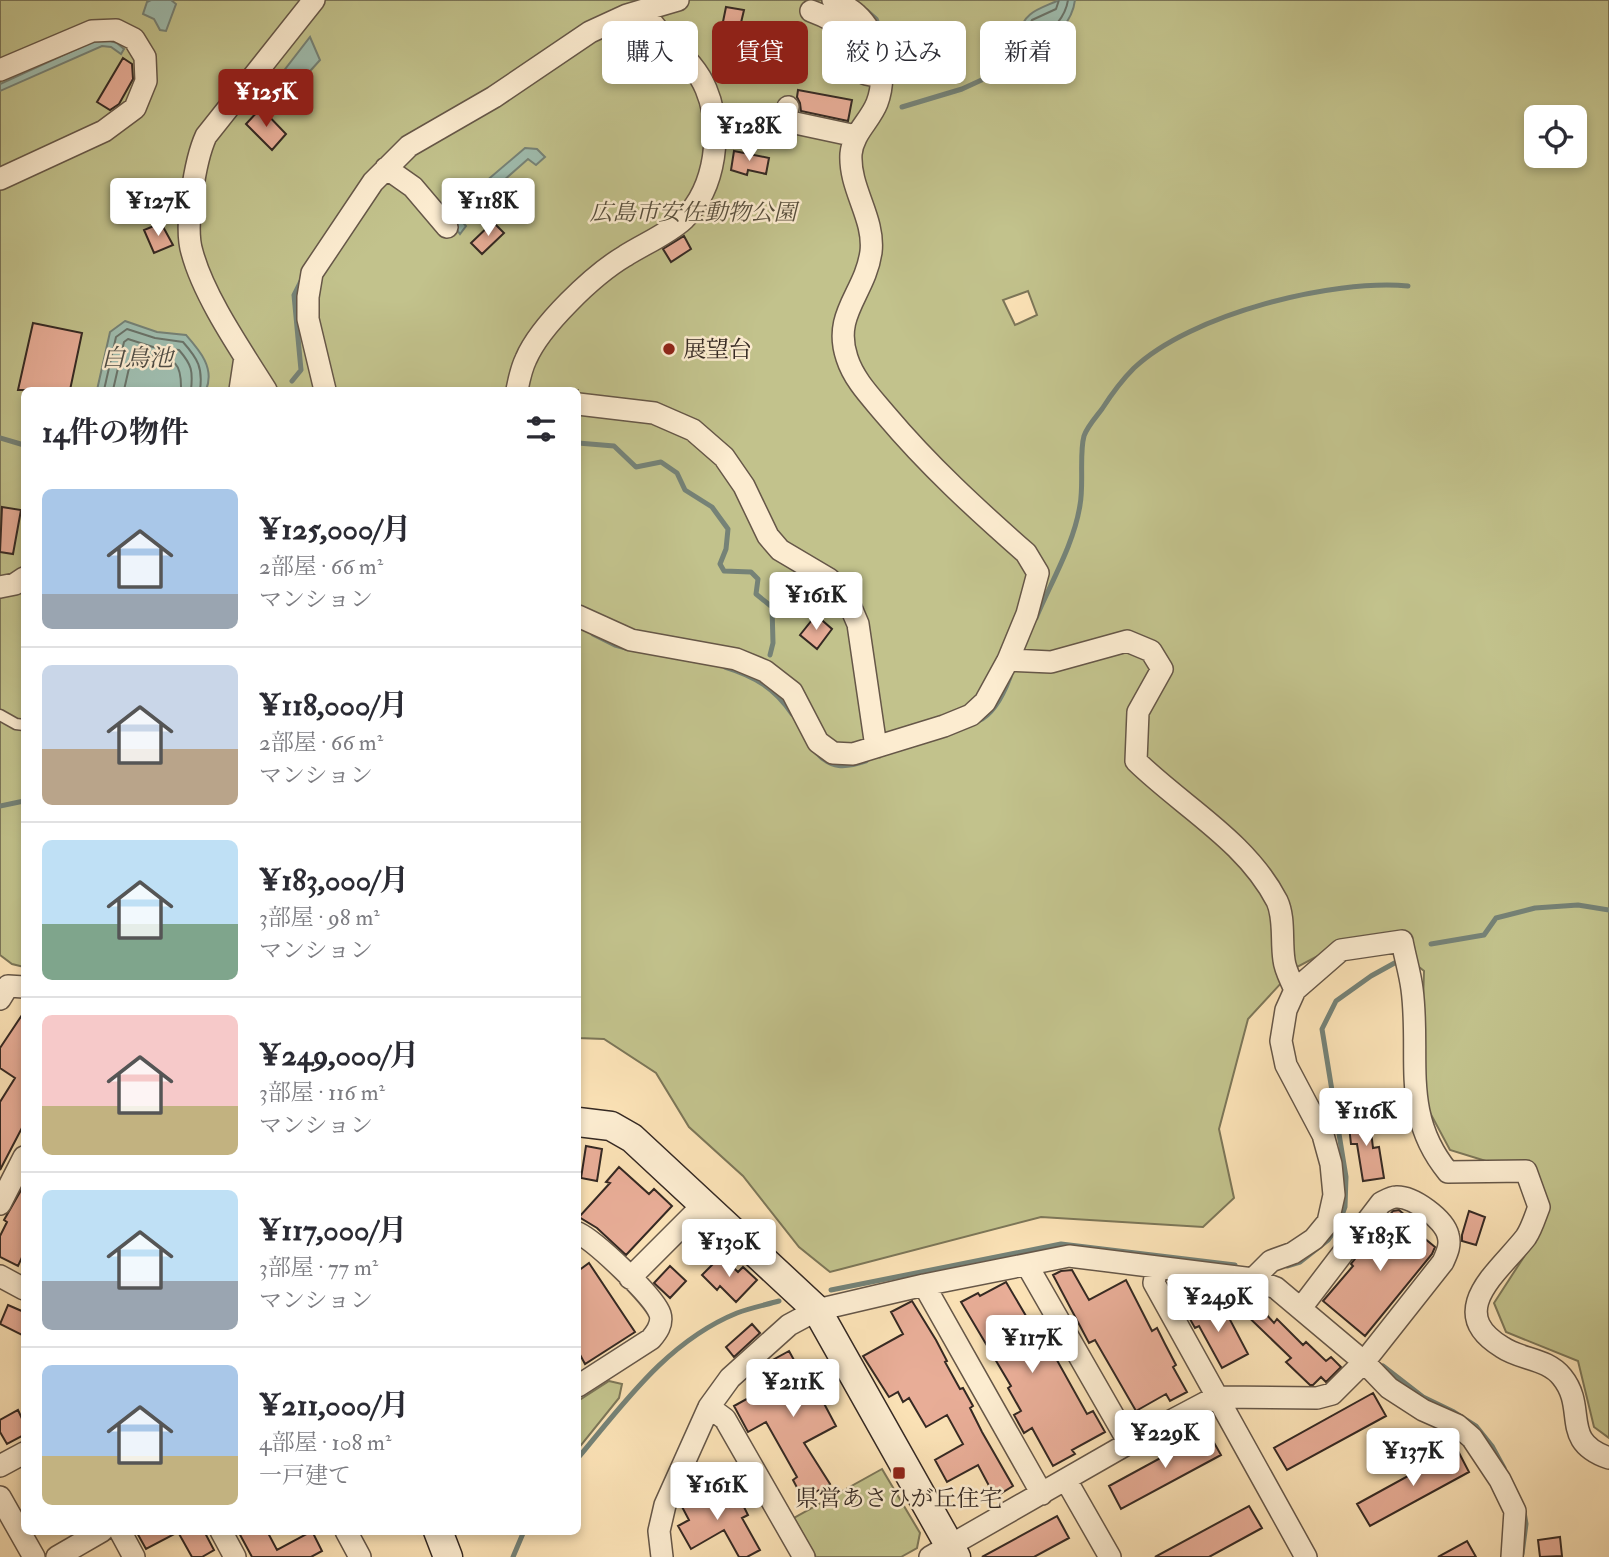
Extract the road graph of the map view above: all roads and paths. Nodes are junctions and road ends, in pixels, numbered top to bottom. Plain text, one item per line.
1 (314, 0) edge
2 (678, 0) edge
3 (833, 0) edge
4 (644, 10) junction
5 (811, 11) dead end
6 (848, 19) junction
7 (0, 70) edge
8 (788, 107) dead end
9 (856, 136) junction
10 (386, 168) junction
11 (0, 179) edge
12 (447, 227) dead end
13 (245, 357) junction
14 (240, 387) edge
15 (264, 387) edge
16 (324, 387) edge
17 (525, 387) edge
18 (581, 404) edge
19 (21, 580) edge
20 (0, 587) edge
21 (581, 617) edge
22 (1008, 660) junction
23 (0, 715) edge
24 (21, 725) edge
25 (876, 747) junction
26 (21, 987) edge
27 (1295, 990) junction
28 (0, 999) edge
29 (581, 1122) edge
30 (21, 1163) edge
31 (705, 1203) junction
32 (0, 1204) edge
33 (581, 1234) edge
34 (1027, 1265) junction
35 (1157, 1267) junction
36 (0, 1276) edge
37 (630, 1278) junction
38 (1253, 1279) junction
39 (924, 1284) junction
40 (21, 1287) edge
41 (1301, 1308) junction
42 (817, 1310) junction
43 (1364, 1362) junction
44 (581, 1380) edge
45 (1216, 1397) junction
46 (709, 1407) junction
47 (1129, 1443) junction
48 (21, 1455) edge
49 (1609, 1458) edge
50 (0, 1466) edge
51 (1066, 1480) junction
52 (1042, 1494) junction
53 (0, 1497) edge
54 (21, 1534) edge
55 (22, 1535) edge
56 (95, 1535) edge
57 (122, 1535) edge
58 (223, 1535) edge
59 (348, 1535) edge
60 (439, 1535) edge
61 (945, 1553) edge
62 (34, 1557) edge
63 (57, 1557) edge
64 (134, 1557) edge
65 (236, 1557) edge
66 (360, 1557) edge
67 (447, 1557) edge
68 (662, 1557) edge
69 (804, 1557) edge
70 (1110, 1557) edge
71 (1306, 1557) edge
72 (1513, 1557) edge

1 - 13 street
2 - 4 street
3 - 6 street
4 - 10 street
4 - 17 street
5 - 6 street
6 - 9 street
7 - 11 street
8 - 9 street
9 - 22 street
10 - 12 street
10 - 16 street
13 - 14 street
13 - 15 street
18 - 25 street
19 - 20 street
21 - 25 street
22 - 25 street
22 - 27 street
23 - 24 lane
26 - 28 street
27 - 38 street
27 - 49 street
29 - 31 street
30 - 32 street
31 - 37 street
31 - 42 street
33 - 37 street
34 - 35 street
34 - 39 street
34 - 47 street
35 - 38 street
35 - 45 street
36 - 40 street
37 - 44 street
38 - 41 street
39 - 42 street
39 - 52 street
41 - 43 street
41 - 43 street
42 - 46 street
42 - 61 street
43 - 45 street
43 - 72 street
45 - 47 street
45 - 71 street
46 - 68 street
46 - 69 street
47 - 51 street
48 - 50 street
51 - 52 street
51 - 70 street
52 - 61 street
53 - 54 street
55 - 62 street
56 - 63 street
57 - 64 street
58 - 65 street
59 - 66 street
60 - 67 street

